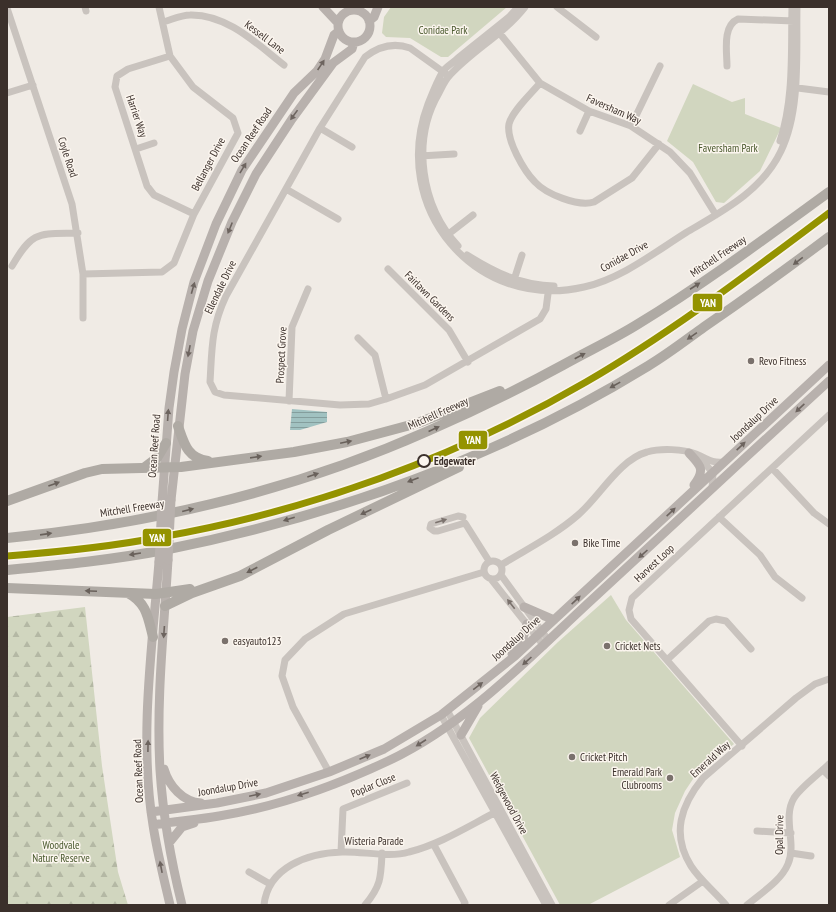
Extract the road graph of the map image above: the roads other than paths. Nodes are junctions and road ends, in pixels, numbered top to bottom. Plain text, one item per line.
1 (159, 7) edge
2 (323, 7) edge
3 (378, 7) edge
4 (518, 7) edge
5 (525, 7) edge
6 (557, 7) edge
7 (792, 7) edge
8 (797, 7) edge
9 (7, 8) edge
10 (348, 9) edge
11 (369, 21) junction
12 (794, 21) junction
13 (163, 22) junction
14 (338, 27) junction
15 (498, 31) junction
16 (596, 36) dead end
17 (354, 42) junction
18 (170, 56) junction
19 (284, 65) dead end
20 (660, 66) dead end
21 (726, 66) dead end
22 (446, 73) junction
23 (540, 83) junction
24 (33, 85) junction
25 (792, 88) junction
26 (829, 92) edge
27 (7, 93) edge
28 (589, 112) junction
29 (631, 126) junction
30 (320, 128) junction
31 (580, 131) dead end
32 (154, 143) dead end
33 (659, 144) junction
34 (352, 147) dead end
35 (136, 148) junction
36 (454, 154) dead end
37 (420, 156) junction
38 (286, 189) junction
39 (829, 192) edge
40 (715, 213) junction
41 (194, 214) junction
42 (473, 215) dead end
43 (338, 219) dead end
44 (78, 233) junction
45 (447, 236) junction
46 (829, 237) edge
47 (522, 255) dead end
48 (12, 266) dead end
49 (388, 269) dead end
50 (83, 274) junction
51 (513, 282) junction
52 (308, 289) dead end
53 (549, 289) junction
54 (83, 318) dead end
55 (358, 338) dead end
56 (468, 362) junction
57 (829, 365) edge
58 (545, 374) junction
59 (829, 381) edge
60 (386, 399) junction
61 (289, 401) junction
62 (829, 416) edge
63 (178, 426) junction
64 (166, 443) junction
65 (501, 445) junction
66 (692, 453) junction
67 (218, 462) junction
68 (724, 462) junction
69 (145, 467) junction
70 (170, 468) junction
71 (772, 468) junction
72 (713, 473) junction
73 (712, 489) junction
74 (688, 496) junction
75 (7, 501) edge
76 (719, 517) junction
77 (464, 520) dead end
78 (829, 524) edge
79 (7, 538) edge
80 (489, 561) junction
81 (501, 564) junction
82 (7, 570) edge
83 (484, 572) junction
84 (501, 575) junction
85 (492, 579) junction
86 (210, 586) junction
87 (7, 588) edge
88 (126, 592) junction
89 (161, 594) junction
90 (802, 598) dead end
91 (165, 606) junction
92 (524, 607) junction
93 (554, 620) junction
94 (528, 624) junction
95 (539, 634) junction
96 (153, 637) junction
97 (547, 643) junction
98 (751, 649) dead end
99 (668, 659) junction
100 (506, 664) junction
101 (829, 680) edge
102 (482, 700) junction
103 (444, 712) junction
104 (450, 723) junction
105 (461, 735) junction
106 (742, 746) junction
107 (160, 757) junction
108 (829, 764) edge
109 (823, 770) junction
110 (329, 772) junction
111 (829, 776) edge
112 (407, 783) dead end
113 (217, 803) junction
114 (164, 810) junction
115 (497, 811) junction
116 (151, 812) junction
117 (219, 816) junction
118 (166, 823) junction
119 (153, 825) junction
120 (757, 831) dead end
121 (791, 833) junction
122 (169, 843) junction
123 (434, 845) junction
124 (341, 852) junction
125 (382, 853) junction
126 (791, 853) junction
127 (811, 856) dead end
128 (250, 872) dead end
129 (703, 881) junction
130 (270, 884) junction
131 (170, 905) edge
132 (182, 905) edge
133 (264, 905) edge
134 (365, 905) edge
135 (464, 905) edge
136 (546, 905) edge
137 (552, 905) edge
138 (669, 905) edge
139 (726, 905) edge
140 (747, 905) edge

1 - 13 street, Bellanger Drive
2 - 14 main road
3 - 11 main road
4 - 15 street, Conidae Drive
5 - 15 street, Conidae Drive
6 - 16 street
7 - 12 street, Conidae Drive
8 - 12 street, Conidae Drive
9 - 24 street, Coyle Road
10 - 11 main road
10 - 14 main road
11 - 17 main road
12 - 21 street
12 - 25 street, Conidae Drive
13 - 18 street, Bellanger Drive
13 - 19 street, Kessell Lane
14 - 17 main road
64 -> 14 main road, Ocean Reef Road
15 - 22 street, Conidae Drive
15 - 23 street, Faversham Way
17 -> 63 main road, Ocean Reef Road
18 - 35 street, Harrier Way
18 - 41 street, Bellanger Drive
20 - 29 street
22 - 30 street, Ellendale Drive
22 - 37 street, Conidae Drive
23 - 28 street, Faversham Way
23 - 33 street
24 - 27 street
24 - 44 street, Coyle Road
25 - 26 street
25 - 40 street, Conidae Drive
28 - 29 street, Faversham Way
28 - 31 street
29 - 33 street, Faversham Way
30 - 34 street
30 - 38 street, Ellendale Drive
32 - 35 street, Harrier Way
33 - 40 street, Faversham Way
35 - 41 street, Harrier Way
36 - 37 street
37 - 45 street, Conidae Drive
38 - 43 street
38 - 61 street, Ellendale Drive
58 -> 39 highway, Mitchell Freeway
40 - 53 street, Conidae Drive
41 - 50 street, Bellanger Drive
42 - 45 street
44 - 48 street
44 - 50 street, Coyle Road
45 - 51 street, Conidae Drive
46 -> 65 highway
47 - 51 street
49 - 56 street, Fairlawn Gardens
50 - 54 street, Coyle Road
51 - 53 street, Conidae Drive
52 - 61 street, Prospect Grove
53 - 56 street, Ellendale Drive
55 - 60 street
56 - 60 street, Ellendale Drive
68 -> 57 main road, Joondalup Drive
67 -> 58 highway
79 -> 58 highway, Mitchell Freeway
59 -> 73 main road, Joondalup Drive
60 - 61 street, Ellendale Drive
62 - 71 street, Harvest Loop
63 - 67 highway
63 - 70 main road, Ocean Reef Road
64 - 69 highway
64 - 70 main road, Ocean Reef Road
65 -> 82 highway
65 -> 86 highway
66 - 68 street
66 - 72 street
66 - 74 main road
66 - 81 street
67 - 70 highway
68 - 72 main road, Joondalup Drive
69 - 70 highway
75 -> 69 highway
70 - 89 main road, Ocean Reef Road, bridge
71 - 76 street, Harvest Loop
71 - 78 street
72 - 73 street
72 - 74 main road, Joondalup Drive
73 -> 97 main road, Joondalup Drive
93 -> 74 main road, Joondalup Drive
76 - 90 street
76 - 99 street, Harvest Loop
77 - 80 street
80 - 81 street
80 - 83 street
81 - 84 street
83 - 85 street
83 - 110 street
84 - 85 street
84 - 92 street
94 -> 85 street
86 - 89 highway
86 - 91 highway
88 -> 87 highway
88 - 89 highway
88 - 96 highway
89 - 91 main road, Ocean Reef Road
89 - 96 main road, Ocean Reef Road
91 -> 107 main road, Ocean Reef Road
92 - 93 main road
92 - 95 street
93 - 95 main road, Joondalup Drive
94 - 95 street
94 - 100 main road
95 - 97 street
95 - 100 main road, Joondalup Drive
116 -> 96 main road, Ocean Reef Road
97 -> 102 main road, Joondalup Drive
98 - 99 street
99 - 106 street, Harvest Loop
103 -> 100 main road, Joondalup Drive
101 - 106 street, Emerald Way
102 - 104 main road, Joondalup Drive
102 - 105 main road
103 - 104 street, Wedgewood Drive
110 -> 103 main road, Joondalup Drive
104 - 105 street, Wedgewood Drive
104 - 115 street, Wedgewood Drive
104 -> 117 main road, Joondalup Drive
105 - 115 street, Wedgewood Drive
106 - 129 street, Emerald Way
107 - 113 main road
107 - 114 main road, Ocean Reef Road
108 - 109 street, Opal Drive
109 - 111 street
109 - 121 street, Opal Drive
113 -> 110 main road, Joondalup Drive
112 - 124 street, Poplar Close
113 - 114 main road, Joondalup Drive
114 - 116 main road, Joondalup Drive
114 - 118 main road, Ocean Reef Road
115 - 123 street, Wisteria Parade
115 - 136 street, Wedgewood Drive
115 - 137 street, Wedgewood Drive
116 - 119 main road, Ocean Reef Road
117 - 118 main road, Joondalup Drive
117 - 122 main road
118 - 119 main road, Joondalup Drive
118 - 122 main road, Ocean Reef Road
131 -> 119 main road, Ocean Reef Road
120 - 121 street
121 - 126 street, Opal Drive
122 - 132 main road, Ocean Reef Road
123 - 125 street, Wisteria Parade
123 - 135 street
124 - 125 street, Wisteria Parade
124 - 130 street, Wisteria Parade
125 - 134 street
126 - 127 street
126 - 140 street, Opal Drive
128 - 130 street
129 - 138 street
129 - 139 street, Emerald Way
130 - 133 street, Wisteria Parade

